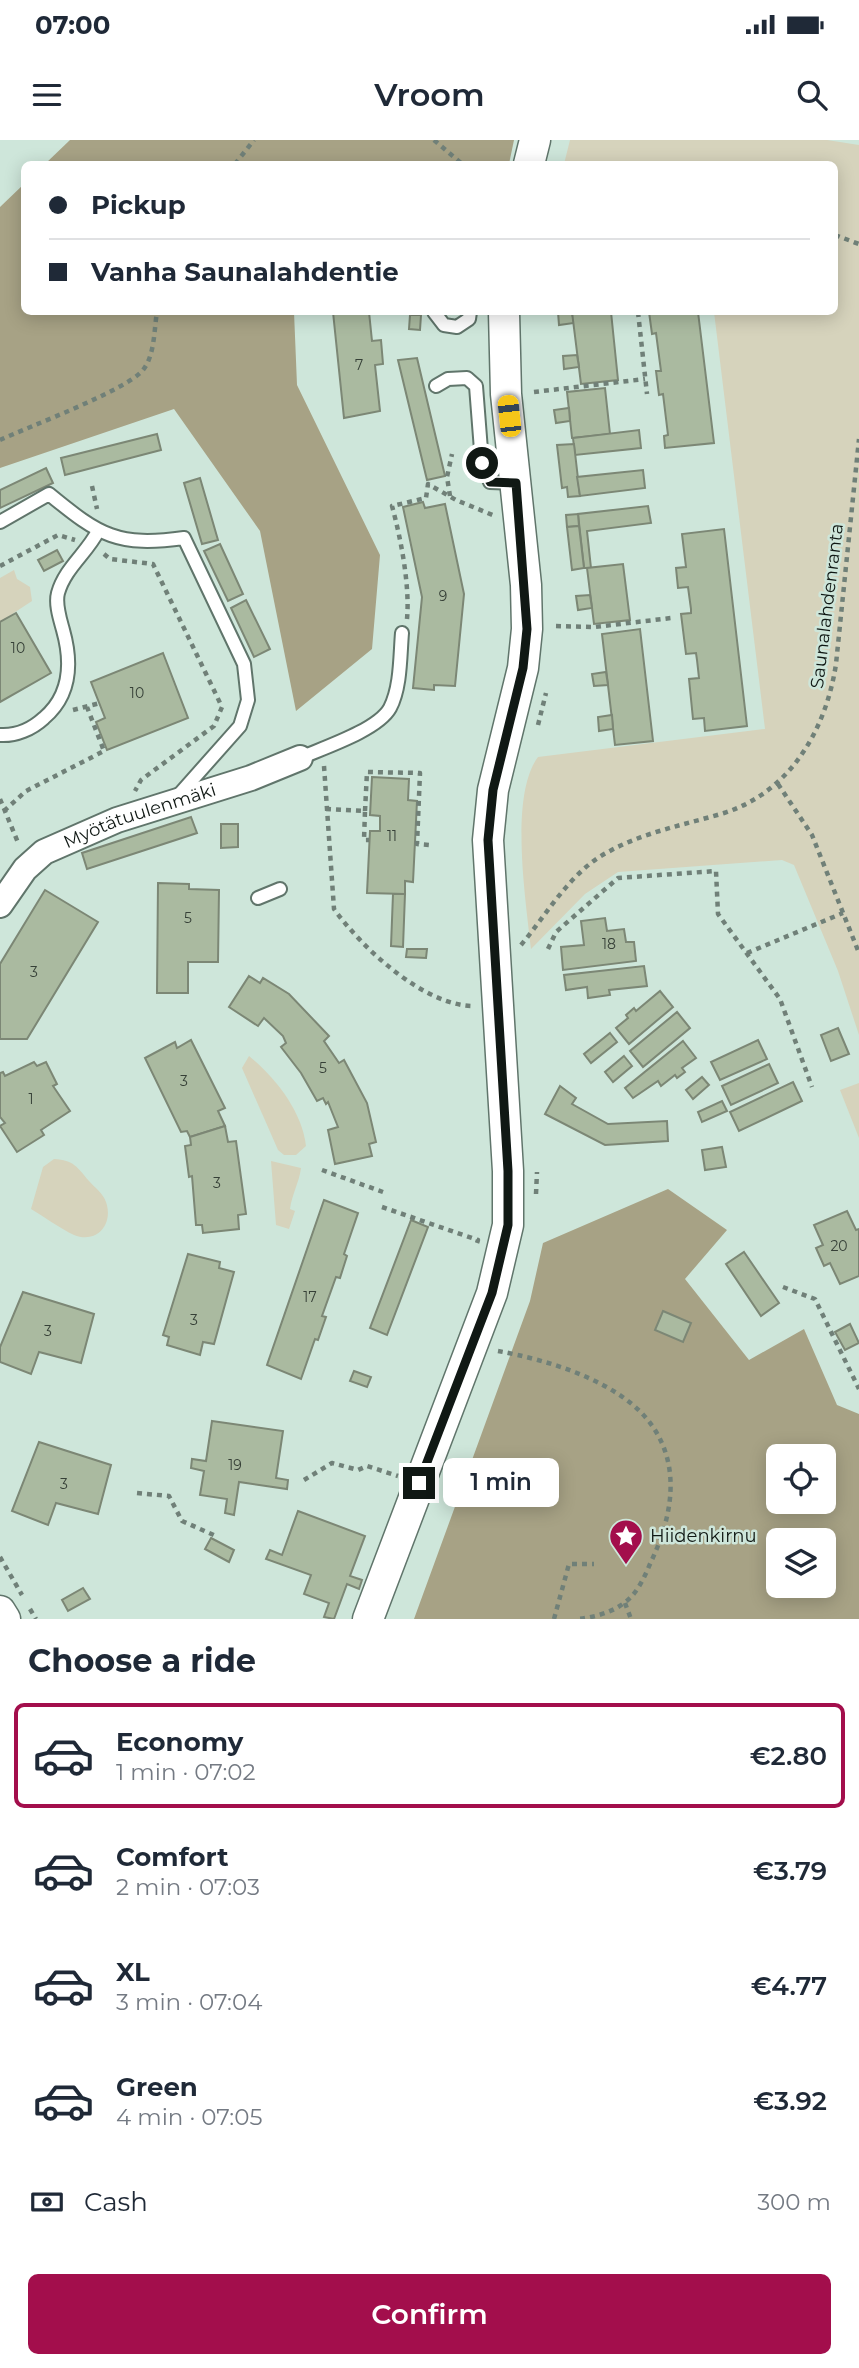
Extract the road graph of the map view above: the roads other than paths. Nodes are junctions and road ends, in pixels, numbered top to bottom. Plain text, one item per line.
1 (535, 140) edge
2 (530, 161) edge
3 (436, 315) edge
4 (470, 315) edge
5 (505, 315) edge
6 (436, 386) dead end
7 (516, 483) junction
8 (0, 522) edge
9 (99, 531) junction
10 (402, 633) road end
11 (0, 735) edge
12 (300, 758) joint
13 (173, 803) junction
14 (280, 889) dead end
15 (258, 898) dead end
16 (0, 905) edge
17 (0, 1611) edge
18 (5, 1619) edge
19 (368, 1619) edge

1 - 2 street
3 - 4 lane
5 - 7 street
6 - 7 lane
7 - 19 street
8 - 9 lane
9 - 11 lane
9 - 13 lane
10 - 12 lane
12 - 13 street, Myötätuulenmäki
13 - 16 street, Myötätuulenmäki
14 - 15 lane
17 - 18 street

